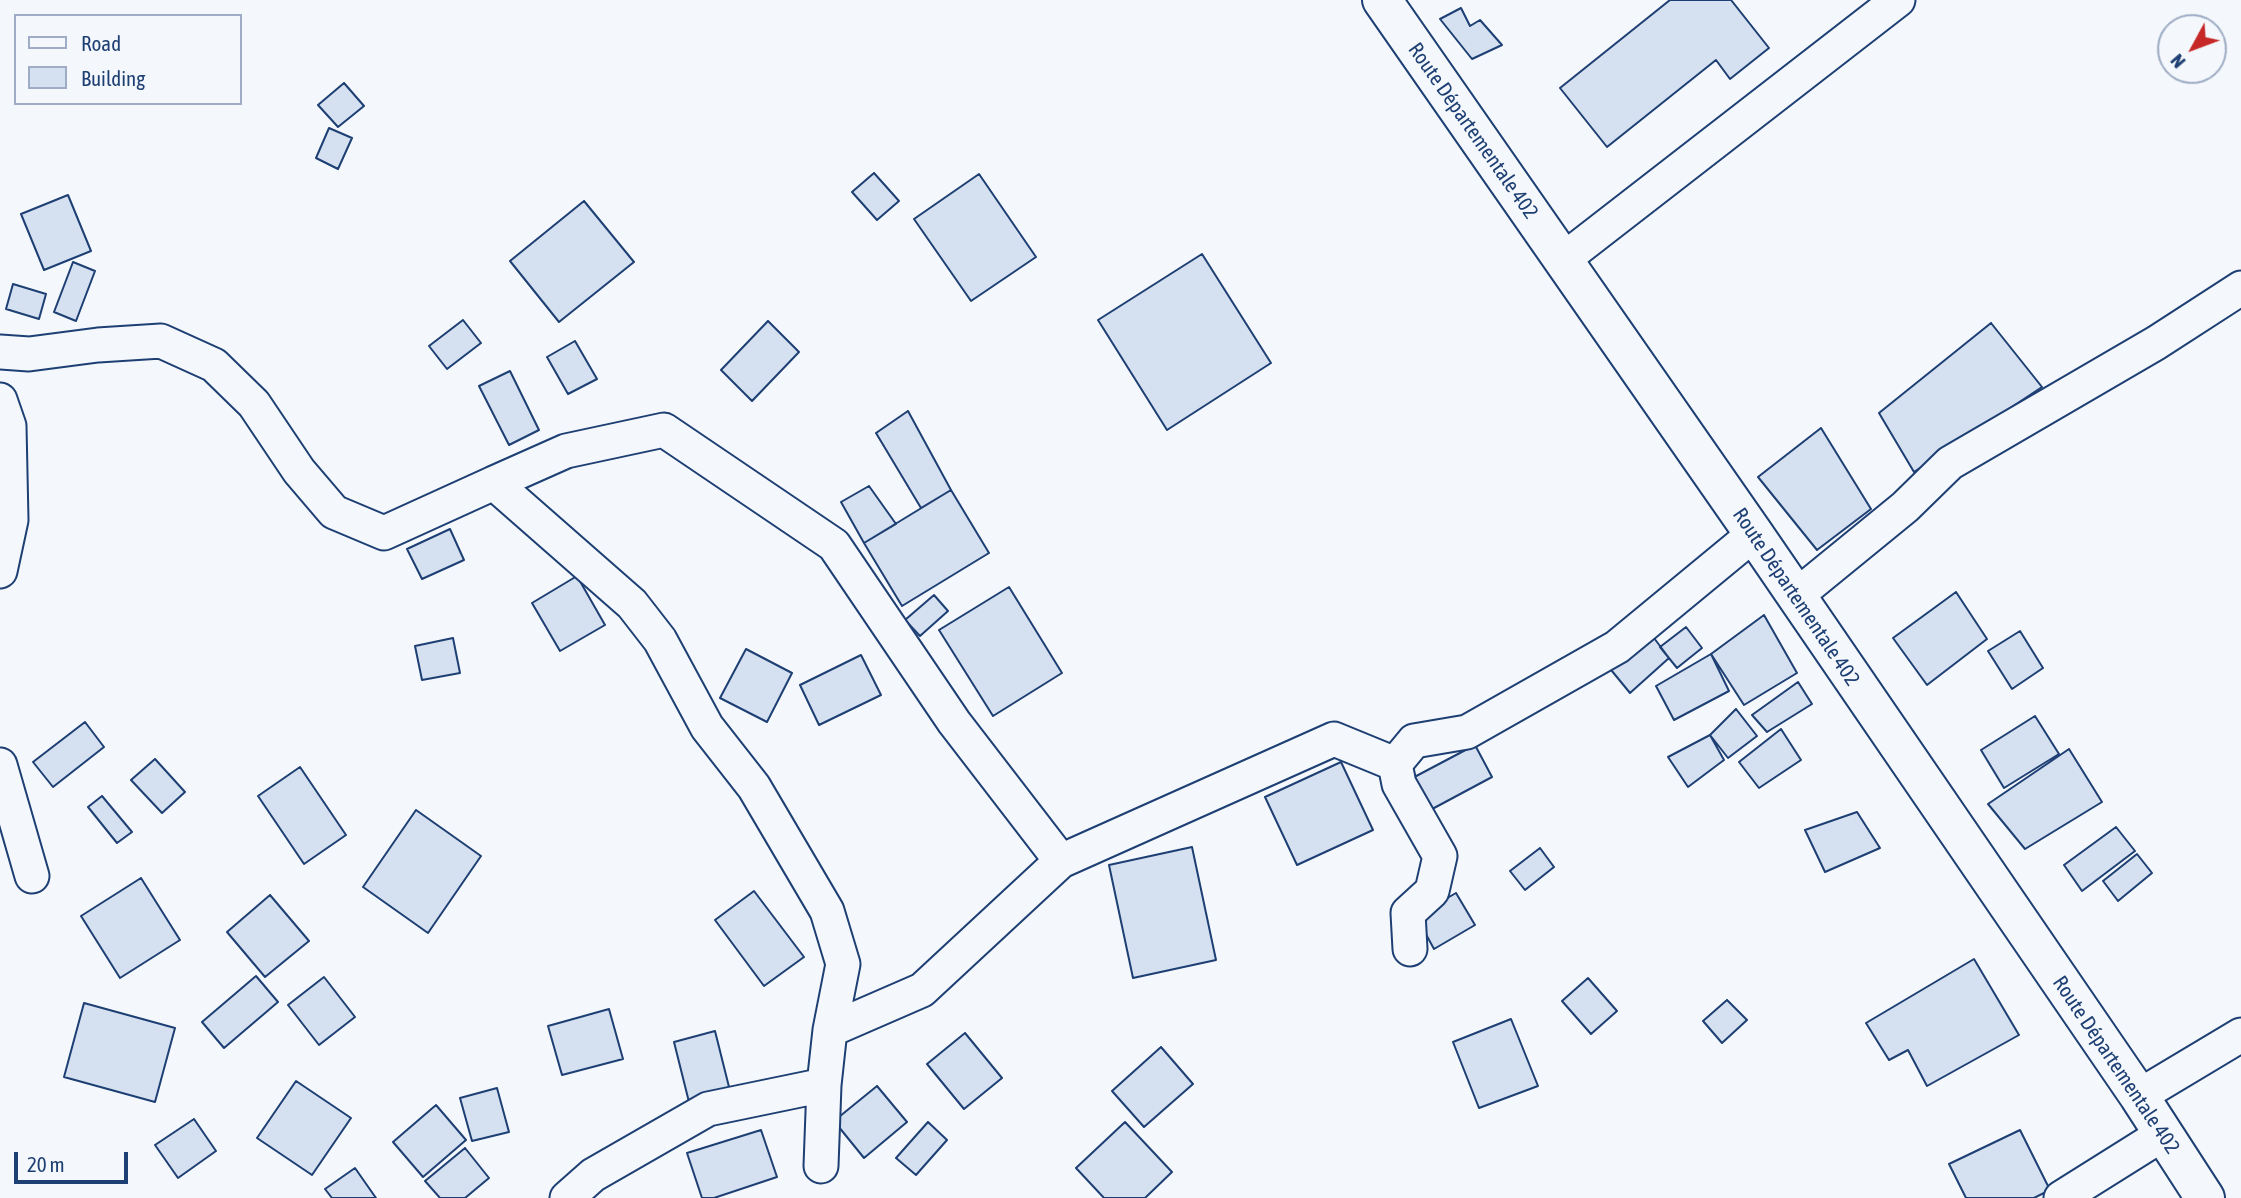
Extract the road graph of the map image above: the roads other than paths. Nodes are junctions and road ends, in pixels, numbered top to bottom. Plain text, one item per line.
1 (1382, 0) edge
2 (1898, 0) edge
3 (1564, 259) junction
4 (2241, 288) edge
5 (0, 352) edge
6 (0, 400) edge
7 (494, 484) junction
8 (1754, 534) junction
9 (0, 571) edge
10 (1796, 596) junction
11 (1395, 764) junction
12 (0, 765) edge
13 (1061, 861) junction
14 (32, 876) dead end
15 (1410, 949) dead end
16 (830, 1030) junction
17 (2241, 1035) edge
18 (824, 1085) junction
19 (2139, 1096) junction
20 (2163, 1134) junction
21 (821, 1166) dead end
22 (567, 1198) edge
23 (2061, 1198) edge
24 (2205, 1198) edge

1 - 3 main road, Route Départementale 402
2 - 3 street
3 - 8 main road, Route Départementale 402
4 - 10 street
5 - 7 street
6 - 9 street
7 - 13 street
7 - 16 street
8 - 10 main road, Route Départementale 402
8 - 11 street
10 - 19 main road, Route Départementale 402
11 - 13 street
11 - 15 street
12 - 14 street
13 - 16 street
16 - 18 street
17 - 19 street
18 - 21 street
18 - 22 street
19 - 20 main road, Route Départementale 402
20 - 23 street
20 - 24 main road, Route Départementale 402

